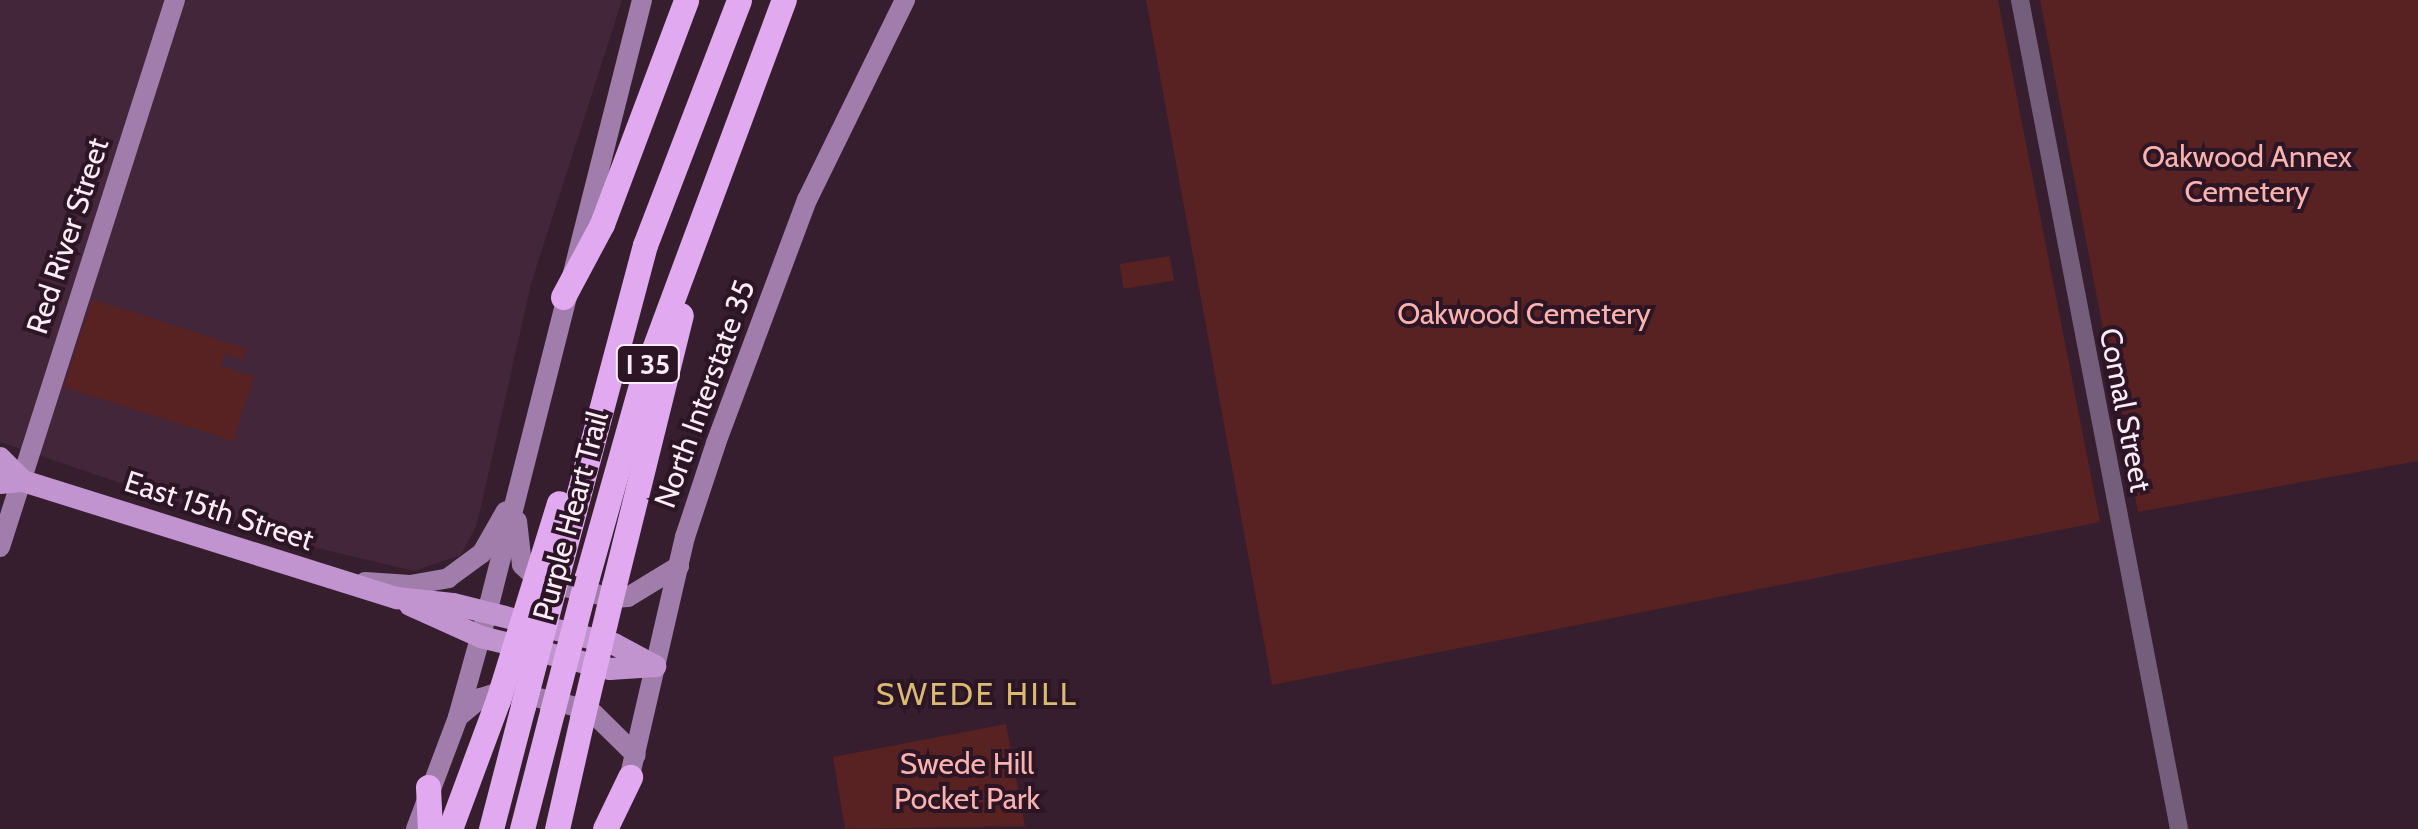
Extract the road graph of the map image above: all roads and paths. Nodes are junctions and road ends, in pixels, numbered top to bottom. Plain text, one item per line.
1 (175, 0) edge
2 (642, 0) edge
3 (686, 0) edge
4 (699, 0) edge
5 (739, 0) edge
6 (784, 0) edge
7 (801, 0) edge
8 (905, 0) edge
9 (2020, 0) edge
10 (672, 44) junction
11 (745, 96) junction
12 (721, 155) junction
13 (563, 298) junction
14 (606, 370) junction
15 (0, 458) edge
16 (11, 482) edge
17 (514, 496) junction
18 (0, 548) edge
19 (679, 566) junction
20 (336, 580) junction
21 (396, 598) junction
22 (488, 613) junction
23 (481, 637) junction
24 (655, 666) junction
25 (458, 716) junction
26 (633, 766) junction
27 (428, 788) junction
28 (416, 829) edge
29 (430, 829) edge
30 (450, 829) edge
31 (491, 829) edge
32 (522, 829) edge
33 (557, 829) edge
34 (604, 829) edge
35 (618, 829) edge
36 (2179, 829) edge

1 - 16 main road, Red River Street
2 - 13 main road
3 - 10 highway
4 - 10 highway
5 - 14 highway, Purple Heart Trail / I 35
6 - 11 highway, Purple Heart Trail / I 35
7 - 11 highway
8 - 19 main road, North Interstate 35
9 - 36 street, Comal Street
10 - 13 highway
11 - 12 highway, Purple Heart Trail / I 35
12 - 32 highway, Purple Heart Trail / I 35, bridge
12 - 33 highway, bridge
13 - 17 main road
14 - 30 highway, bridge
14 - 31 highway, Purple Heart Trail / I 35, bridge
15 - 16 main road, East 15th Street
16 - 18 main road, Red River Street
16 - 20 main road, East 15th Street
17 - 19 main road
17 - 20 main road
17 - 22 main road
19 - 24 main road, North Interstate 35
20 - 21 main road, East 15th Street
21 - 22 main road, East 15th Street
21 - 23 main road, East 15th Street
22 - 23 main road
22 - 24 main road, East 15th Street
23 - 24 main road, East 15th Street
23 - 25 main road
24 - 26 main road, North Interstate 35
25 - 26 main road
25 - 27 main road
26 - 34 highway
26 - 35 main road, North Interstate 35
27 - 28 main road
27 - 29 highway

